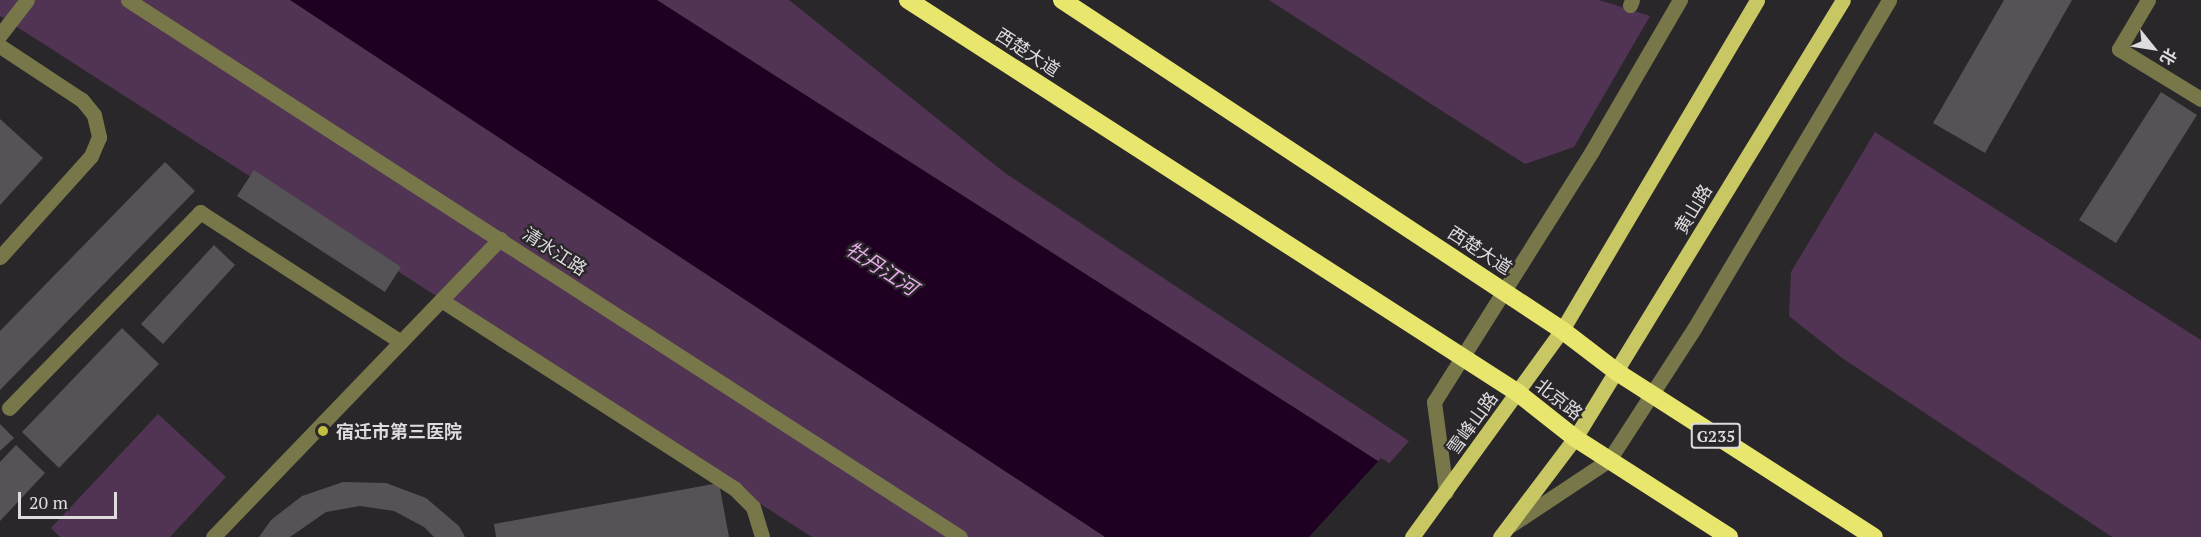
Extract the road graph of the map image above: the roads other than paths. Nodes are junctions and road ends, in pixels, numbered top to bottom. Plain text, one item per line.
1 (27, 0) edge
2 (128, 0) edge
3 (908, 0) edge
4 (1062, 0) edge
5 (1680, 0) edge
6 (1757, 0) edge
7 (1843, 0) edge
8 (1889, 0) edge
9 (2148, 0) edge
10 (0, 35) edge
11 (0, 46) edge
12 (2201, 99) edge
13 (500, 239) junction
14 (0, 257) edge
15 (1504, 291) junction
16 (441, 300) junction
17 (1562, 330) junction
18 (401, 342) junction
19 (1462, 357) junction
20 (1617, 372) junction
21 (1518, 393) junction
22 (1651, 394) junction
23 (9, 408) dead end
24 (1575, 438) junction
25 (1609, 460) junction
26 (1446, 492) junction
27 (1504, 532) edge
28 (213, 537) edge
29 (762, 537) edge
30 (960, 537) edge
31 (1412, 537) edge
32 (1729, 537) edge
33 (1874, 537) edge

1 - 10 street
2 - 13 street, 清水江路
3 - 19 highway, 西楚大道
4 - 15 highway, 西楚大道
5 - 15 street
6 - 17 main road
7 - 20 main road, 黄山路
8 - 22 street
9 - 12 street
11 - 14 street
13 - 16 street
13 - 30 street, 清水江路
15 - 17 highway, 西楚大道
15 - 19 street
16 - 18 street
16 - 29 street
17 - 20 highway, 西楚大道 / G235
17 - 21 main road, 雪峰山路
18 - 23 street
18 - 28 street
19 - 21 highway, 西楚大道
19 - 26 street
20 - 22 highway, 西楚大道 / G235
20 - 24 main road, 黄山路
21 - 24 highway, 北京路
21 - 26 main road, 雪峰山路
22 - 25 street
22 - 33 highway, 西楚大道 / G235
24 - 25 highway
24 - 27 main road
25 - 27 street
25 - 32 highway
26 - 31 main road, 雪峰山路

